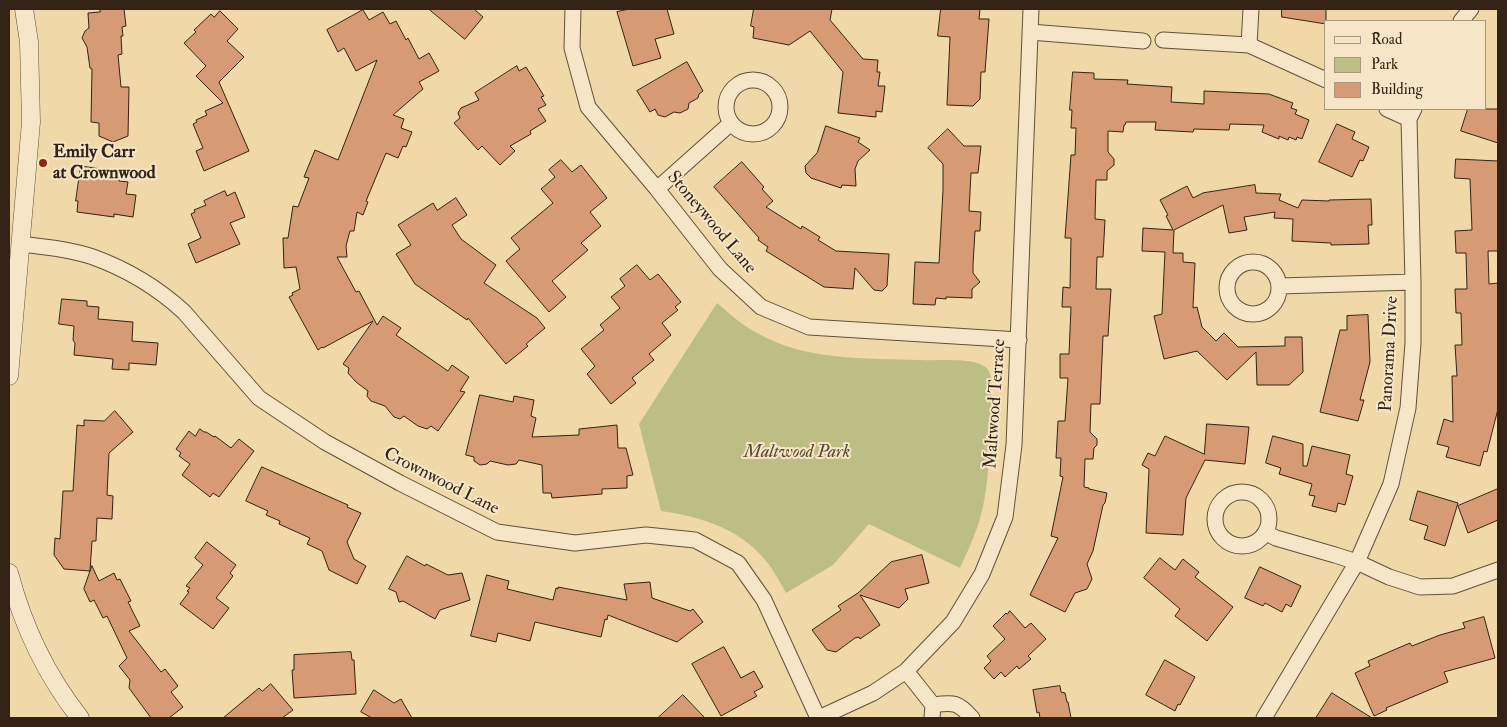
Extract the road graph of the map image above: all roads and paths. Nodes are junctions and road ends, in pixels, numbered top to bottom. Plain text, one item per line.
1 (24, 9) edge
2 (573, 9) edge
3 (1031, 9) edge
4 (1251, 9) edge
5 (1471, 9) edge
6 (1462, 20) edge
7 (1030, 32) junction
8 (1163, 40) dead end
9 (1143, 41) dead end
10 (1249, 45) junction
11 (1324, 79) edge
12 (1392, 110) edge
13 (1412, 114) edge
14 (731, 124) dead end
15 (657, 189) junction
16 (21, 244) junction
17 (1413, 282) junction
18 (1280, 286) dead end
19 (1019, 340) junction
20 (9, 376) edge
21 (1266, 532) dead end
22 (1357, 562) junction
23 (1498, 570) edge
24 (9, 573) edge
25 (906, 671) junction
26 (933, 712) edge
27 (80, 718) edge
28 (818, 718) edge
29 (972, 718) edge
30 (1264, 718) edge

1 - 16 street
2 - 15 street, Stoneywood Lane
3 - 7 street, Maltwood Terrace
4 - 10 street
5 - 6 street
7 - 9 street
7 - 19 street, Maltwood Terrace
8 - 10 street
10 - 11 street
12 - 13 street
13 - 17 street, Panorama Drive
14 - 15 street
15 - 19 street, Stoneywood Lane
16 - 20 street
16 - 28 street, Crownwood Lane
17 - 18 street
17 - 22 street, Panorama Drive
19 - 25 street, Maltwood Terrace
21 - 22 street
22 - 23 street
22 - 30 street, Panorama Drive
24 - 27 street
25 - 26 street
25 - 28 street, Maltwood Terrace
26 - 29 street

